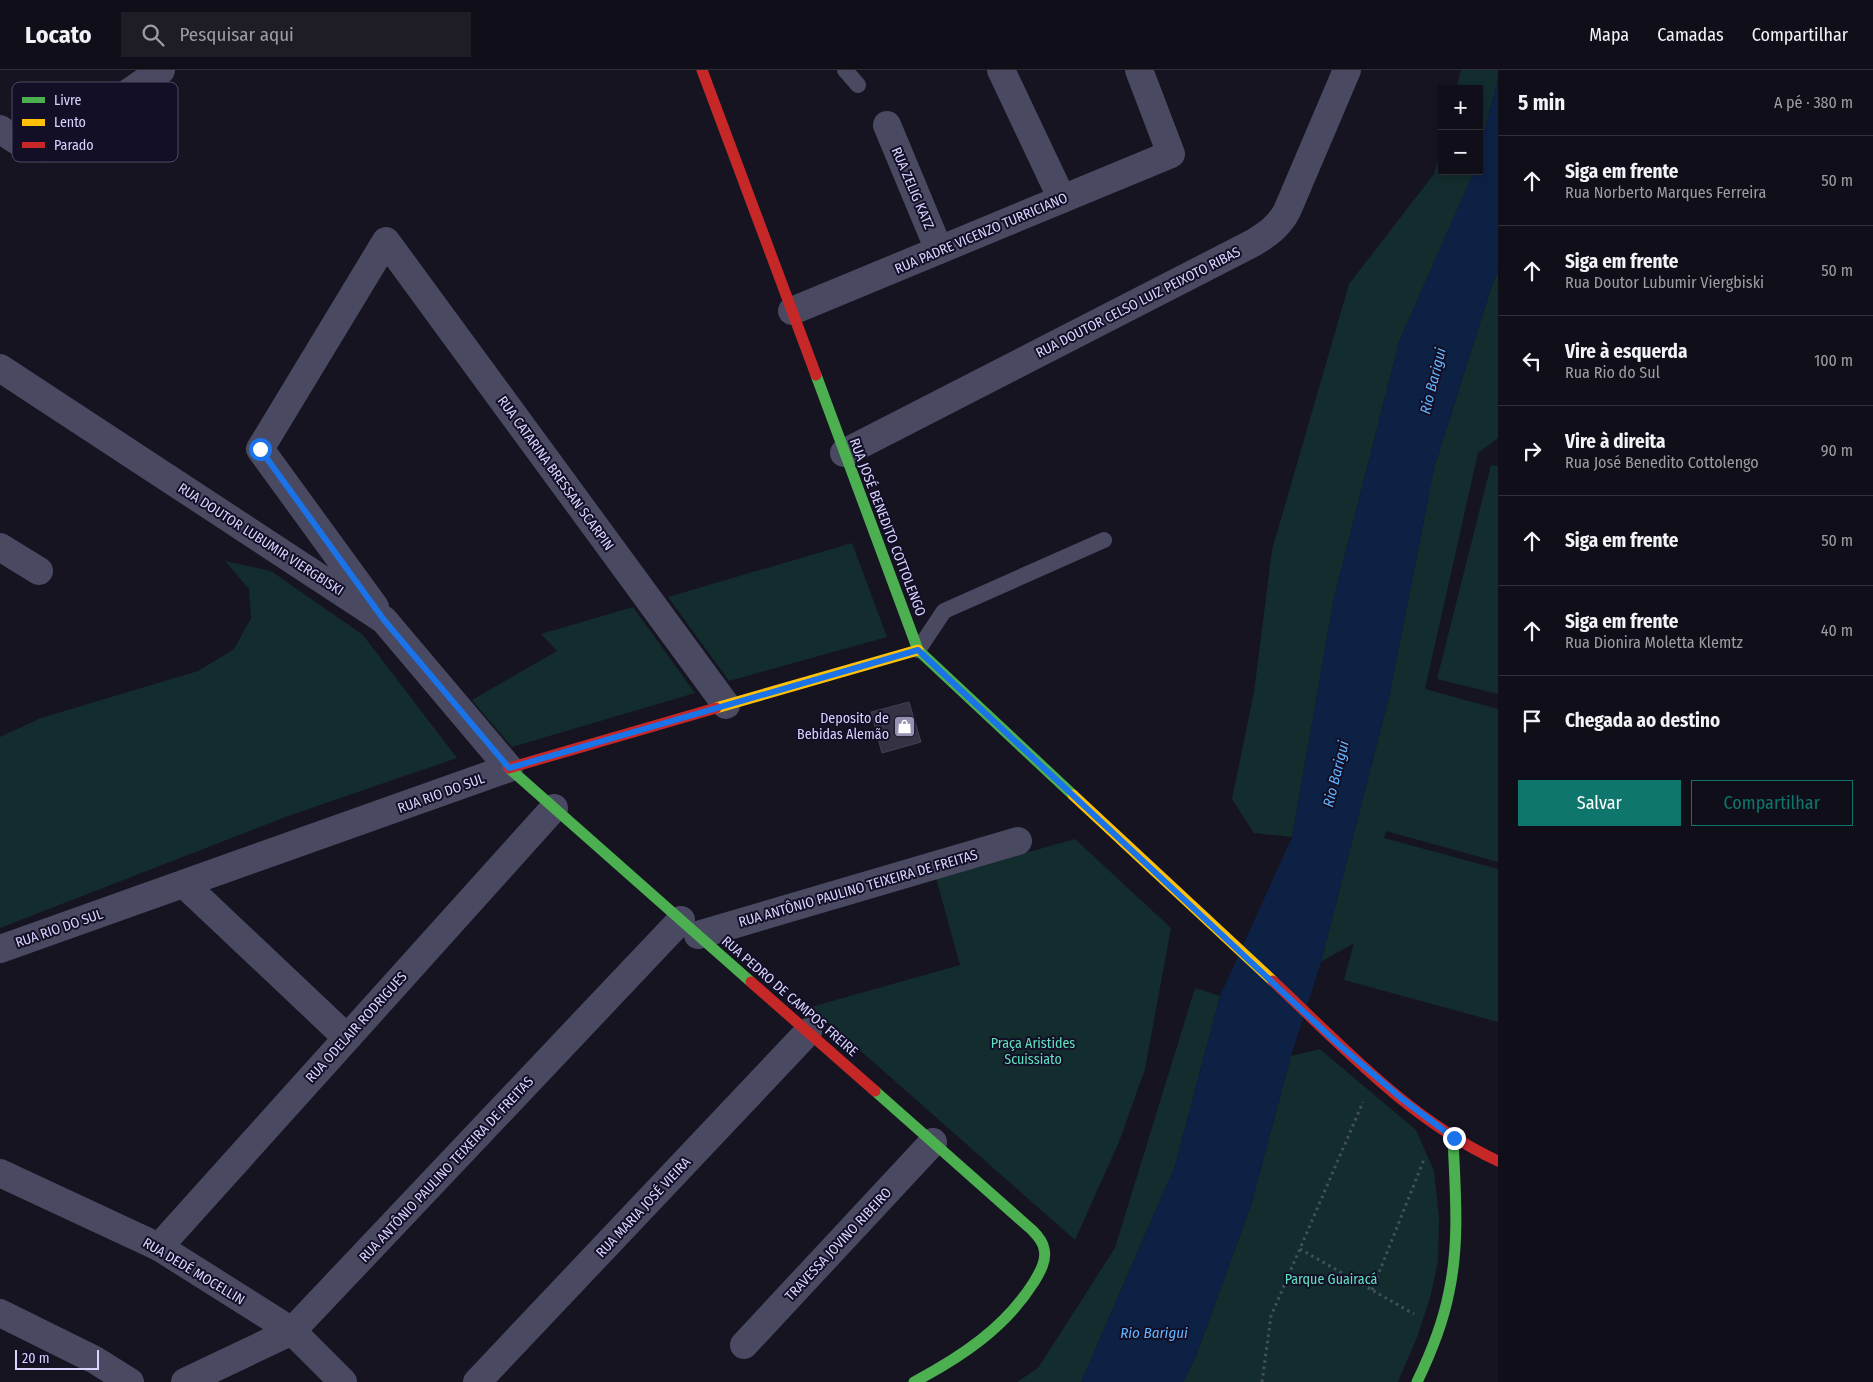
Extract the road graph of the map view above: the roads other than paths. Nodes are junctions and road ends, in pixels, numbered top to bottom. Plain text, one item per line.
1 (161, 70) edge
2 (702, 70) edge
3 (845, 70) edge
4 (1001, 70) edge
5 (1139, 70) edge
6 (1348, 70) edge
7 (144, 82) edge
8 (858, 84) dead end
9 (887, 125) dead end
10 (0, 129) edge
11 (12, 137) edge
12 (1062, 199) junction
13 (940, 250) junction
14 (792, 311) junction
15 (0, 368) edge
16 (844, 453) junction
17 (1104, 540) dead end
18 (0, 547) edge
19 (39, 571) dead end
20 (384, 620) junction
21 (918, 650) junction
22 (726, 705) junction
23 (509, 768) junction
24 (554, 808) junction
25 (1018, 841) dead end
26 (184, 884) junction
27 (690, 927) junction
28 (0, 949) edge
29 (808, 1032) junction
30 (346, 1037) junction
31 (1454, 1138) junction
32 (933, 1142) junction
33 (1498, 1161) edge
34 (0, 1173) edge
35 (159, 1247) junction
36 (0, 1313) edge
37 (292, 1331) junction
38 (744, 1345) dead end
39 (130, 1382) edge
40 (185, 1382) edge
41 (343, 1382) edge
42 (477, 1382) edge
43 (914, 1382) edge
44 (1417, 1382) edge

1 - 7 street
2 - 14 street, RUA JOSÉ BENEDITO COTTOLENGO
3 - 8 lane
4 - 12 street
5 - 12 street, RUA PADRE VICENZO TURRICIANO
6 - 16 street, RUA DOUTOR CELSO LUIZ PEIXOTO RIBAS
9 - 13 street, RUA ZELIG KATZ
10 - 11 street
12 - 13 street, RUA PADRE VICENZO TURRICIANO
13 - 14 street, RUA PADRE VICENZO TURRICIANO
14 - 16 street, RUA JOSÉ BENEDITO COTTOLENGO
15 - 20 street, RUA DOUTOR LUBUMIR VIERGBISKI
16 - 21 street, RUA JOSÉ BENEDITO COTTOLENGO
17 - 21 lane
18 - 19 street
20 - 22 street, RUA CATARINA BRESSAN SCARPIN
20 - 23 street, RUA DOUTOR LUBUMIR VIERGBISKI
21 - 22 street, RUA RIO DO SUL
21 - 31 street, RUA JOSÉ BENEDITO COTTOLENGO
22 - 23 street, RUA RIO DO SUL
23 - 24 street, RUA PEDRO DE CAMPOS FREIRE
23 - 26 street, RUA RIO DO SUL
24 - 27 street, RUA PEDRO DE CAMPOS FREIRE
24 - 30 street, RUA ODELAIR RODRIGUES
25 - 27 street, RUA ANTÔNIO PAULINO TEIXEIRA DE FREITAS
26 - 28 street, RUA RIO DO SUL
26 - 30 street
27 - 29 street, RUA PEDRO DE CAMPOS FREIRE
27 - 37 street, RUA ANTÔNIO PAULINO TEIXEIRA DE FREITAS
29 - 32 street, RUA PEDRO DE CAMPOS FREIRE
29 - 42 street, RUA MARIA JOSÉ VIEIRA
30 - 35 street, RUA ODELAIR RODRIGUES
31 - 33 street, RUA JOSÉ BENEDITO COTTOLENGO
31 - 44 street
32 - 38 street, TRAVESSA JOVINO RIBEIRO
32 - 43 street, RUA PEDRO DE CAMPOS FREIRE
34 - 35 street, RUA DEDÉ MOCELLIN
35 - 37 street, RUA DEDÉ MOCELLIN
36 - 39 street
37 - 40 street, RUA ANTÔNIO PAULINO TEIXEIRA DE FREITAS
37 - 41 street, RUA DEDÉ MOCELLIN

